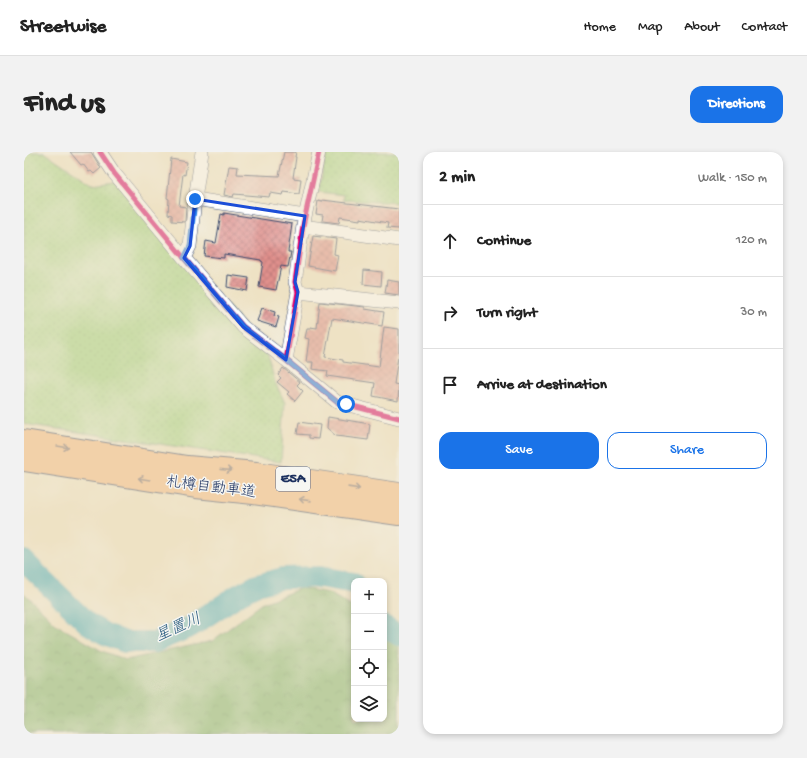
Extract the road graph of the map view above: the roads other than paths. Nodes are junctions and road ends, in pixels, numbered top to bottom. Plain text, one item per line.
1 (100, 152) edge
2 (202, 152) edge
3 (319, 152) edge
4 (195, 199) junction
5 (304, 221) junction
6 (399, 240) edge
7 (184, 258) junction
8 (298, 292) junction
9 (399, 303) edge
10 (286, 360) junction
11 (399, 418) edge
12 (24, 441) edge
13 (24, 460) edge
14 (399, 494) edge
15 (399, 514) edge

1 - 7 street
2 - 4 street
3 - 5 street
4 - 5 street
4 - 7 street
5 - 6 street
5 - 8 street
7 - 10 street
8 - 9 street
8 - 10 street
10 - 11 street
12 -> 14 highway, 札樽自動車道 / E5A
15 -> 13 highway, 札樽自動車道 / E5A

